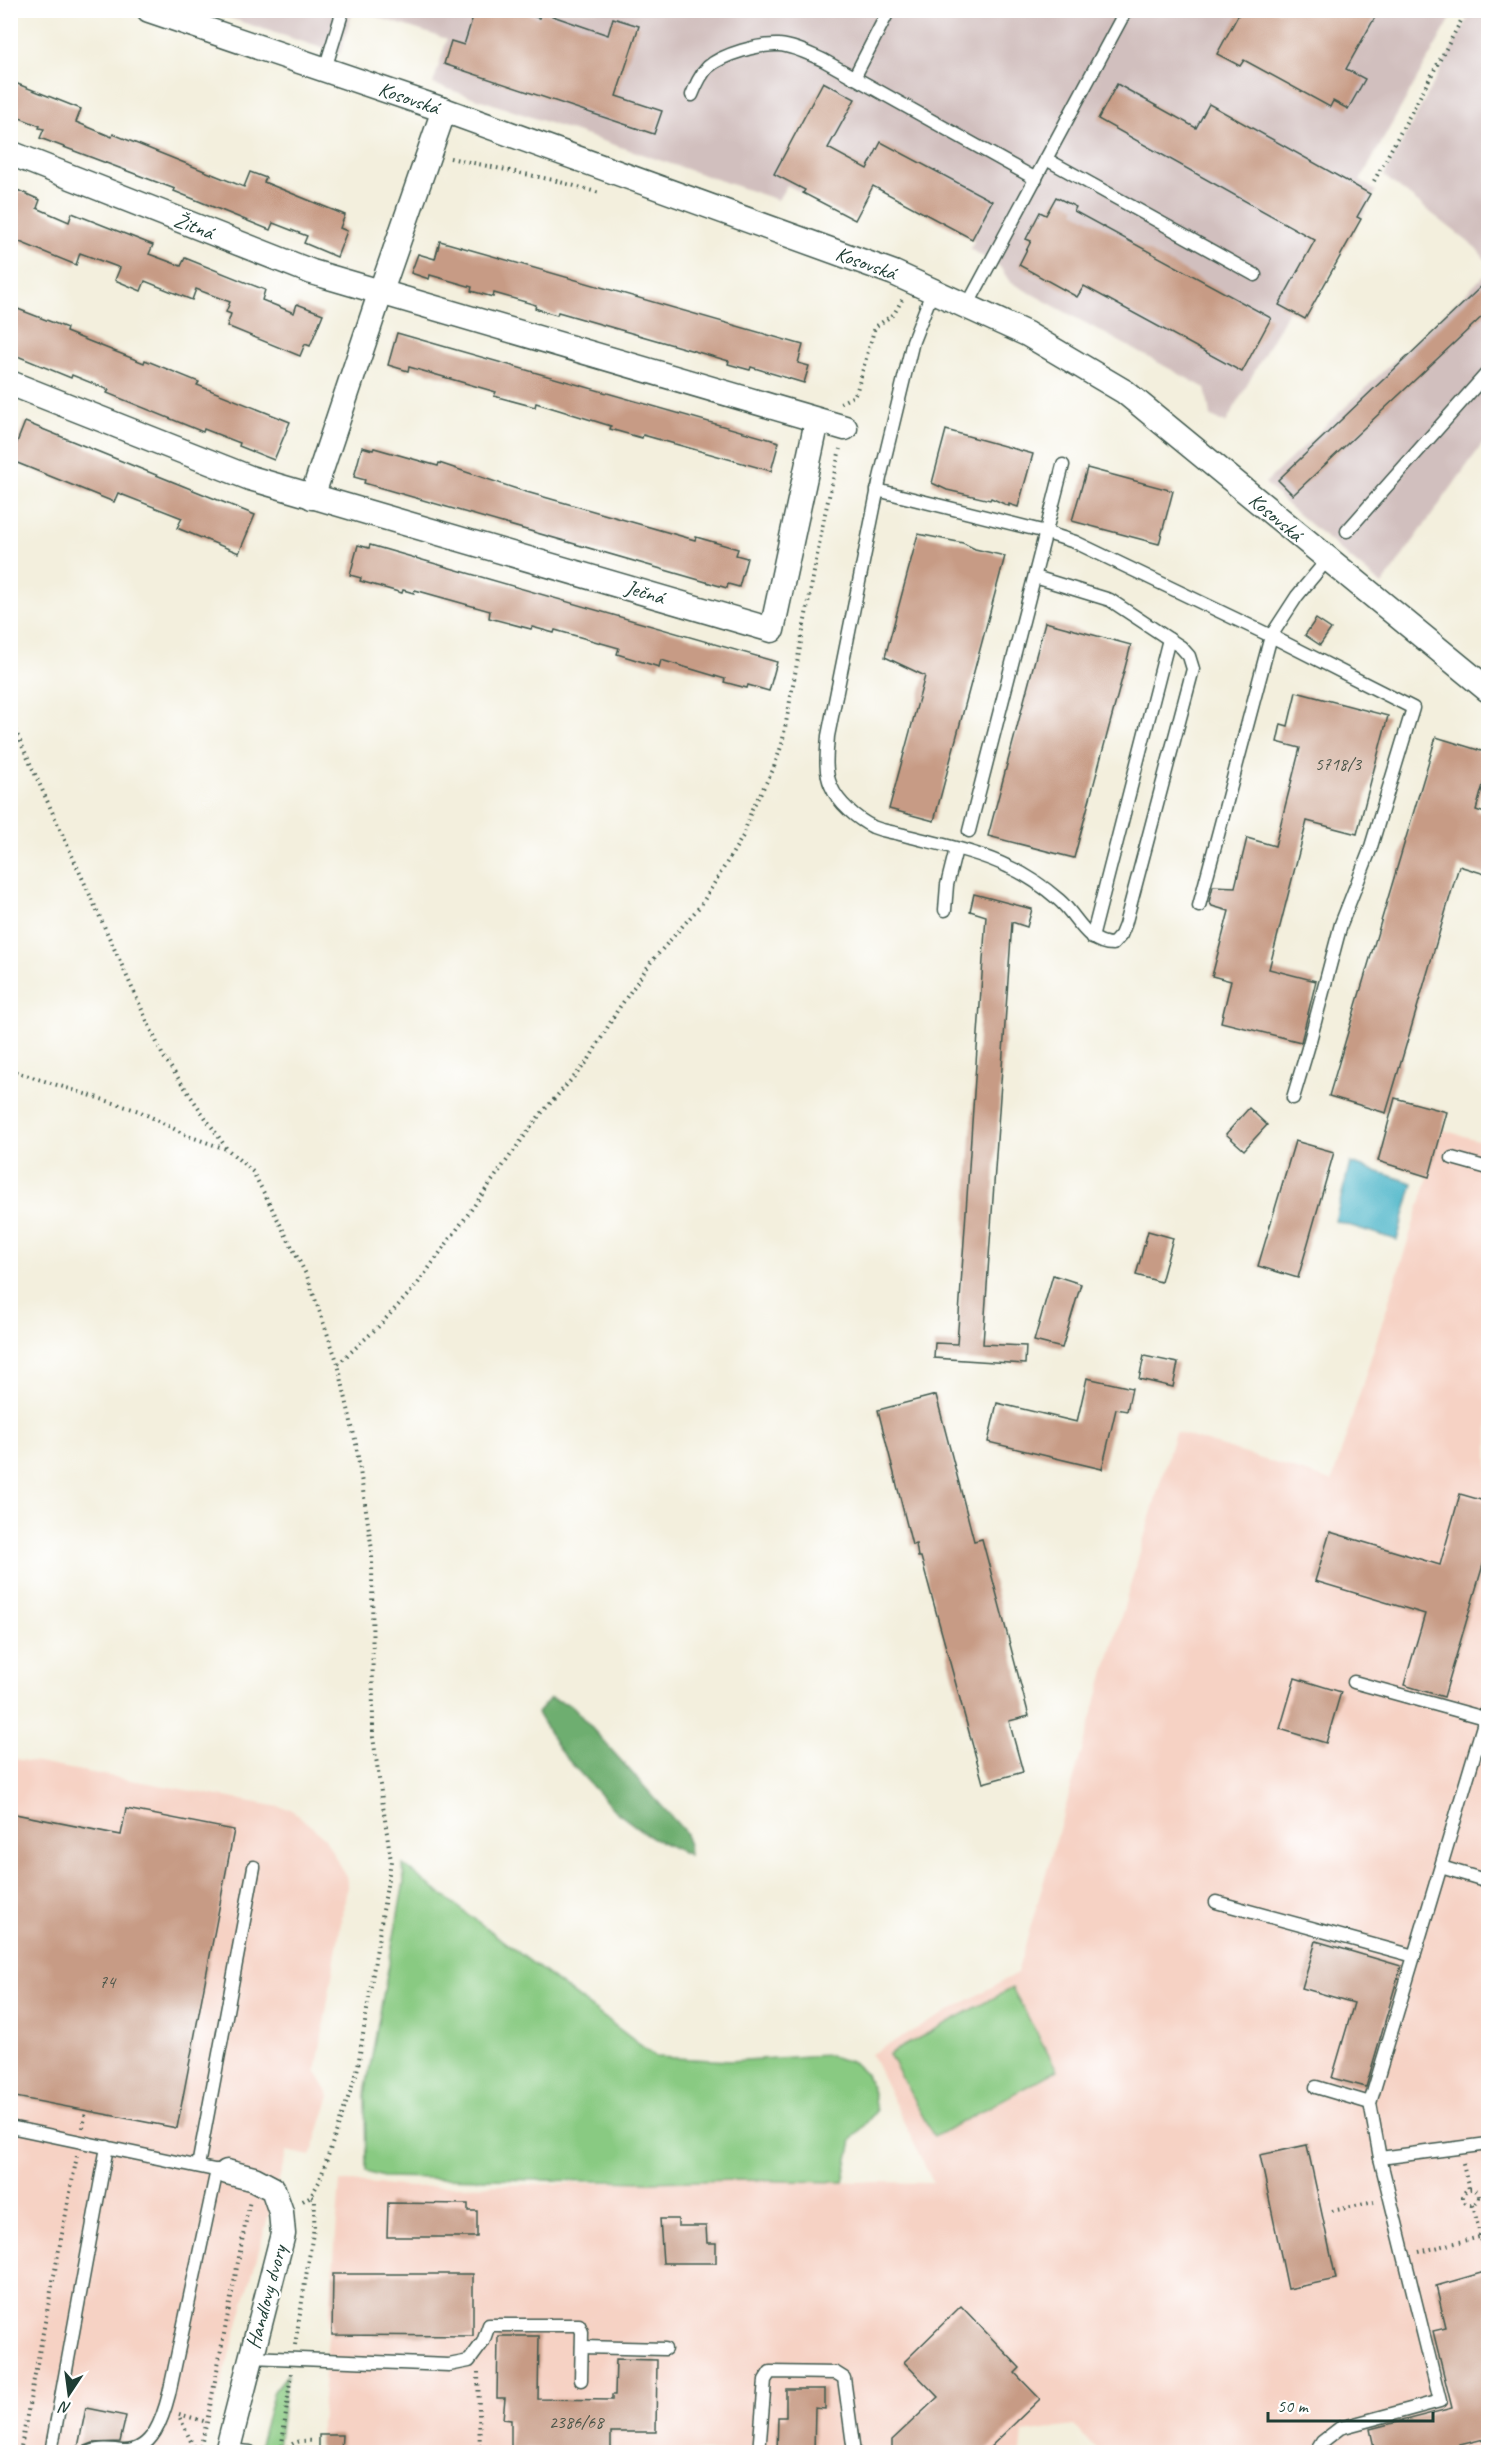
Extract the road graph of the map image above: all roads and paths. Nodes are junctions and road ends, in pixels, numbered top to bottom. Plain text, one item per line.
1 (343, 10) edge
2 (889, 10) edge
3 (1126, 10) edge
4 (1467, 10) edge
5 (159, 13) edge
6 (325, 69) junction
7 (854, 78) junction
8 (692, 95) dead end
9 (444, 110) junction
10 (10, 153) edge
11 (1046, 159) junction
12 (1036, 179) junction
13 (1374, 181) dead end
14 (1254, 275) dead end
15 (933, 290) junction
16 (381, 291) junction
17 (910, 296) dead end
18 (968, 306) junction
19 (1488, 372) edge
20 (10, 383) edge
21 (817, 421) junction
22 (845, 428) joint
23 (1063, 465) dead end
24 (877, 490) junction
25 (312, 497) junction
26 (1347, 531) dead end
27 (1047, 533) junction
28 (1327, 560) junction
29 (1035, 577) junction
30 (1271, 636) junction
31 (1169, 639) junction
32 (1488, 690) edge
33 (10, 719) edge
34 (969, 831) dead end
35 (956, 849) junction
36 (1199, 906) dead end
37 (945, 910) dead end
38 (1092, 938) junction
39 (10, 1070) edge
40 (1293, 1098) dead end
41 (227, 1149) junction
42 (1452, 1158) dead end
43 (1488, 1168) edge
44 (338, 1364) junction
45 (1354, 1682) dead end
46 (1488, 1716) edge
47 (254, 1867) dead end
48 (1441, 1867) junction
49 (1488, 1881) edge
50 (1216, 1902) dead end
51 (1414, 1956) junction
52 (1316, 2087) dead end
53 (1370, 2103) junction
54 (86, 2111) dead end
55 (10, 2127) edge
56 (80, 2142) junction
57 (1488, 2144) edge
58 (107, 2147) junction
59 (1459, 2148) junction
60 (1380, 2158) junction
61 (198, 2166) junction
62 (222, 2171) junction
63 (254, 2179) junction
64 (1469, 2189) junction
65 (311, 2196) junction
66 (1390, 2199) junction
67 (1473, 2205) junction
68 (1332, 2211) dead end
69 (281, 2212) junction
70 (1488, 2235) edge
71 (1481, 2237) junction
72 (1403, 2256) junction
73 (1487, 2265) dead end
74 (582, 2347) junction
75 (665, 2349) dead end
76 (478, 2352) junction
77 (250, 2357) junction
78 (292, 2358) junction
79 (581, 2380) dead end
80 (207, 2422) junction
81 (313, 2441) dead end
82 (20, 2452) edge
83 (51, 2452) edge
84 (91, 2452) edge
85 (128, 2452) edge
86 (198, 2452) edge
87 (235, 2452) edge
88 (282, 2452) edge
89 (480, 2452) edge
90 (759, 2452) edge
91 (854, 2452) edge
92 (1316, 2452) edge

1 - 6 lane
2 - 7 lane
3 - 11 lane
4 - 13 path
5 - 6 street, Kosovská
6 - 9 street, Kosovská
7 - 8 lane
7 - 12 lane
9 - 15 street, Kosovská
9 - 16 street
10 - 16 street, Žitná
11 - 12 lane
11 - 14 lane
12 - 18 lane
15 - 18 street, Kosovská
15 - 24 lane
16 - 21 street
16 - 25 street
17 - 21 path
18 - 28 street, Kosovská
19 - 26 lane
20 - 25 street
21 - 22 street
21 - 25 street, Ječná
22 - 44 path
23 - 27 lane
24 - 27 lane
24 - 35 lane
27 - 29 lane
27 - 30 lane
28 - 30 lane
28 - 32 street, Kosovská
29 - 31 lane
29 - 34 lane
30 - 36 lane
30 - 40 lane
31 - 38 lane
31 - 38 lane
33 - 41 path
35 - 37 lane
35 - 38 lane
39 - 41 path
41 - 44 path
42 - 43 lane
44 - 65 path
45 - 46 lane
46 - 48 lane
47 - 61 lane
48 - 49 lane
48 - 51 lane
50 - 51 lane
51 - 53 lane
52 - 53 lane
53 - 60 lane
54 - 56 path
55 - 56 lane
56 - 58 lane
56 - 82 path
57 - 59 lane
58 - 61 lane
58 - 83 lane
59 - 60 lane
59 - 64 path
60 - 66 lane
61 - 62 lane
62 - 63 street, Handlovy dvory
62 - 85 lane
63 - 69 street, Handlovy dvory
63 - 80 path
64 - 67 path
64 - 67 path
65 - 69 path
65 - 78 path
66 - 68 path
66 - 72 lane
67 - 71 path
69 - 77 street, Handlovy dvory
70 - 71 path
71 - 72 path
71 - 73 path
72 - 92 lane
74 - 75 lane
74 - 76 lane
74 - 79 lane
76 - 78 lane
76 - 89 path
77 - 78 lane
77 - 87 street, Handlovy dvory
78 - 88 path
80 - 86 path
80 - 86 path
81 - 88 path
84 - 85 lane
90 - 91 lane

